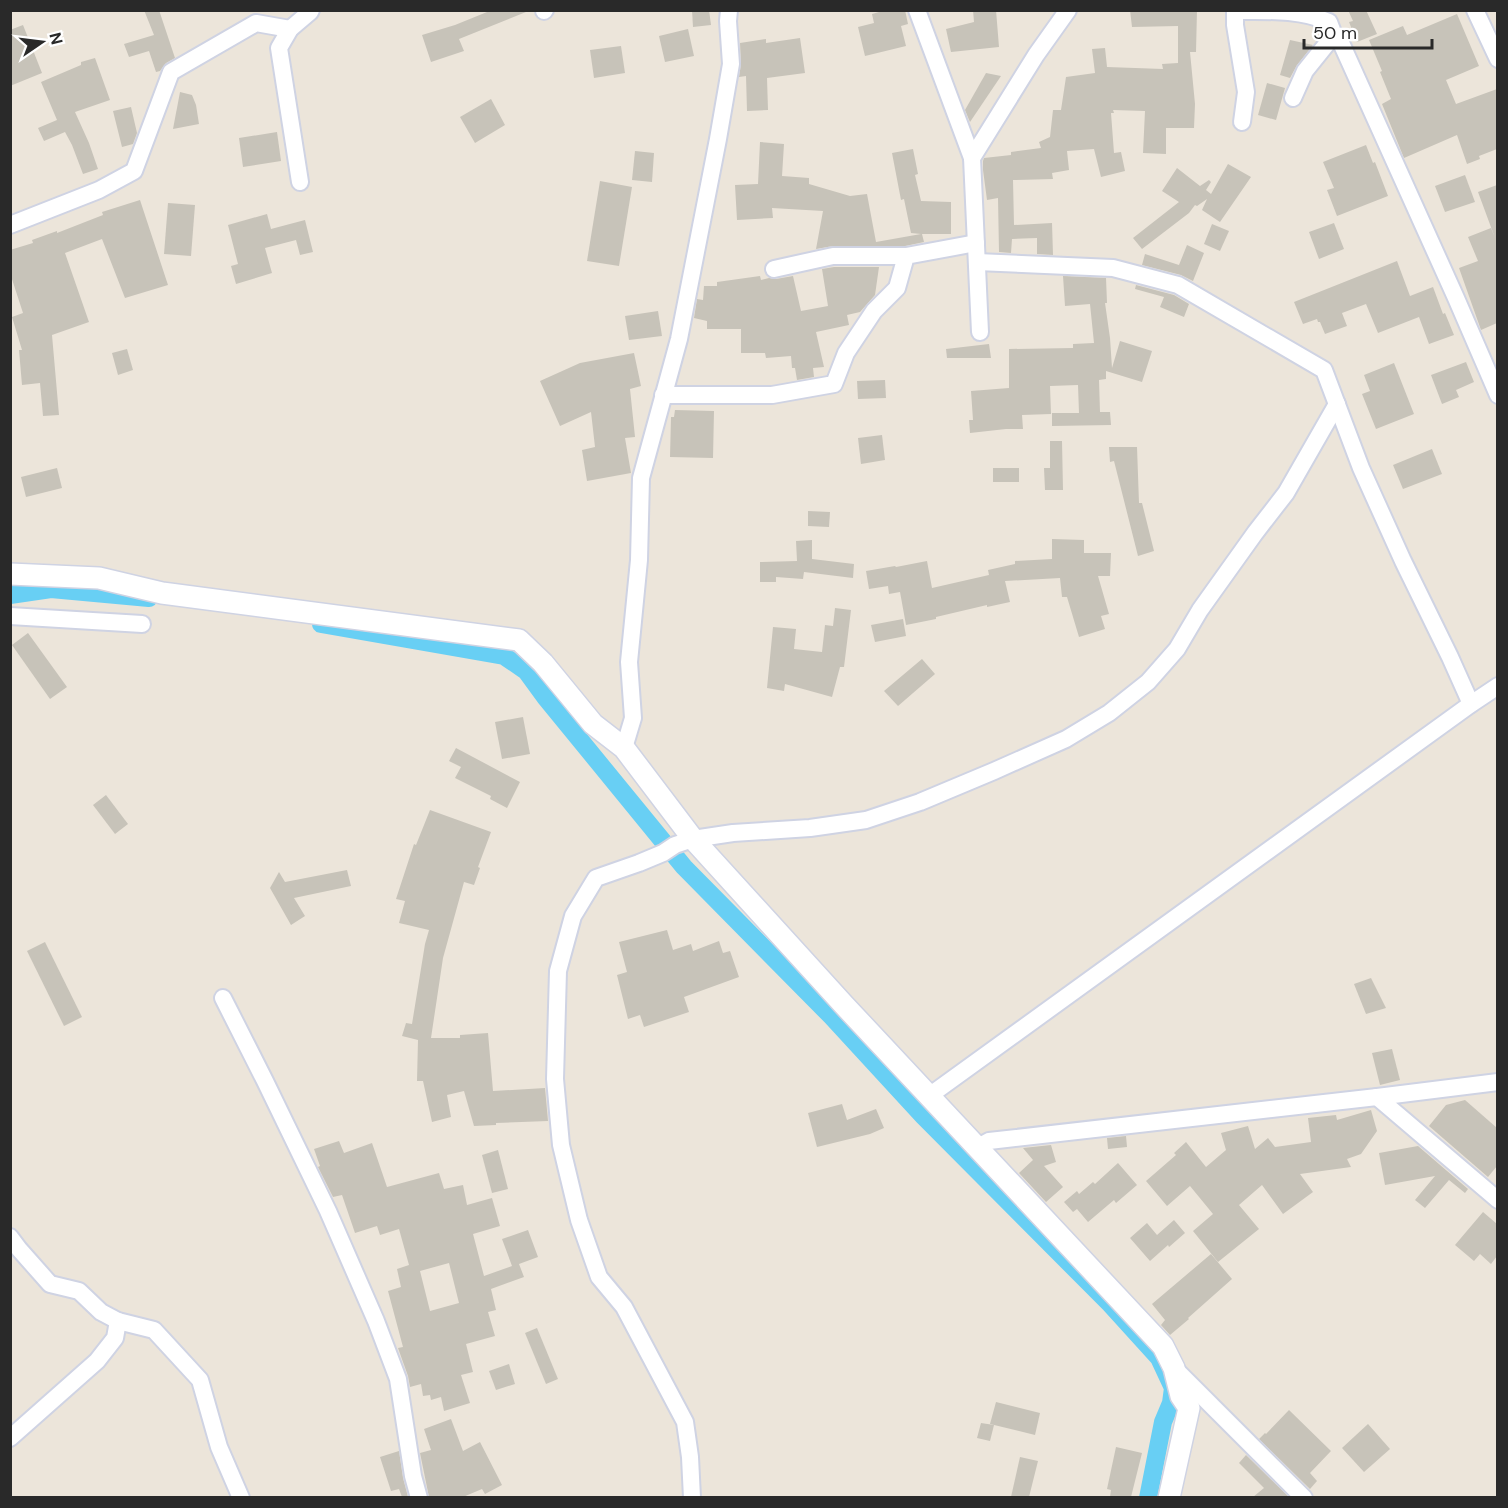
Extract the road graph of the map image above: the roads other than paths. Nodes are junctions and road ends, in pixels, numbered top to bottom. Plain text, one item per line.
1 (311, 10) edge
2 (729, 10) edge
3 (917, 10) edge
4 (1068, 10) edge
5 (1475, 10) edge
6 (1235, 11) edge
7 (290, 28) junction
8 (1334, 35) junction
9 (1497, 59) edge
10 (1293, 98) dead end
11 (1242, 122) dead end
12 (972, 158) junction
13 (300, 182) dead end
14 (10, 225) edge
15 (976, 243) junction
16 (906, 256) junction
17 (977, 262) junction
18 (774, 269) dead end
19 (980, 332) dead end
20 (663, 395) junction
21 (1497, 395) edge
22 (1337, 404) junction
23 (10, 574) edge
24 (10, 616) edge
25 (142, 624) dead end
26 (1497, 686) edge
27 (1470, 704) junction
28 (624, 748) junction
29 (677, 846) junction
30 (223, 998) dead end
31 (1497, 1082) edge
32 (929, 1096) junction
33 (1377, 1097) junction
34 (978, 1147) junction
35 (1497, 1200) edge
36 (10, 1237) edge
37 (118, 1321) junction
38 (1174, 1368) junction
39 (10, 1438) edge
40 (241, 1497) edge
41 (419, 1497) edge
42 (692, 1497) edge
43 (1169, 1497) edge
44 (1304, 1497) edge

1 - 7 street
2 - 20 street
3 - 12 street
4 - 12 street
5 - 9 street
6 - 8 street
6 - 11 street
7 - 13 street
7 - 14 street
8 - 10 street
8 - 21 street
12 - 15 street
15 - 16 street
15 - 17 street
16 - 18 street
16 - 20 street
17 - 19 street
17 - 22 street
20 - 28 street
22 - 27 street
22 - 29 street
23 - 28 street
24 - 25 street
26 - 27 street
27 - 32 street
28 - 29 street
29 - 32 street
29 - 42 street
30 - 41 street
31 - 33 street
32 - 34 street
33 - 34 street
33 - 35 street
34 - 38 street
36 - 37 street
37 - 39 street
37 - 40 street
38 - 43 street
38 - 44 street

